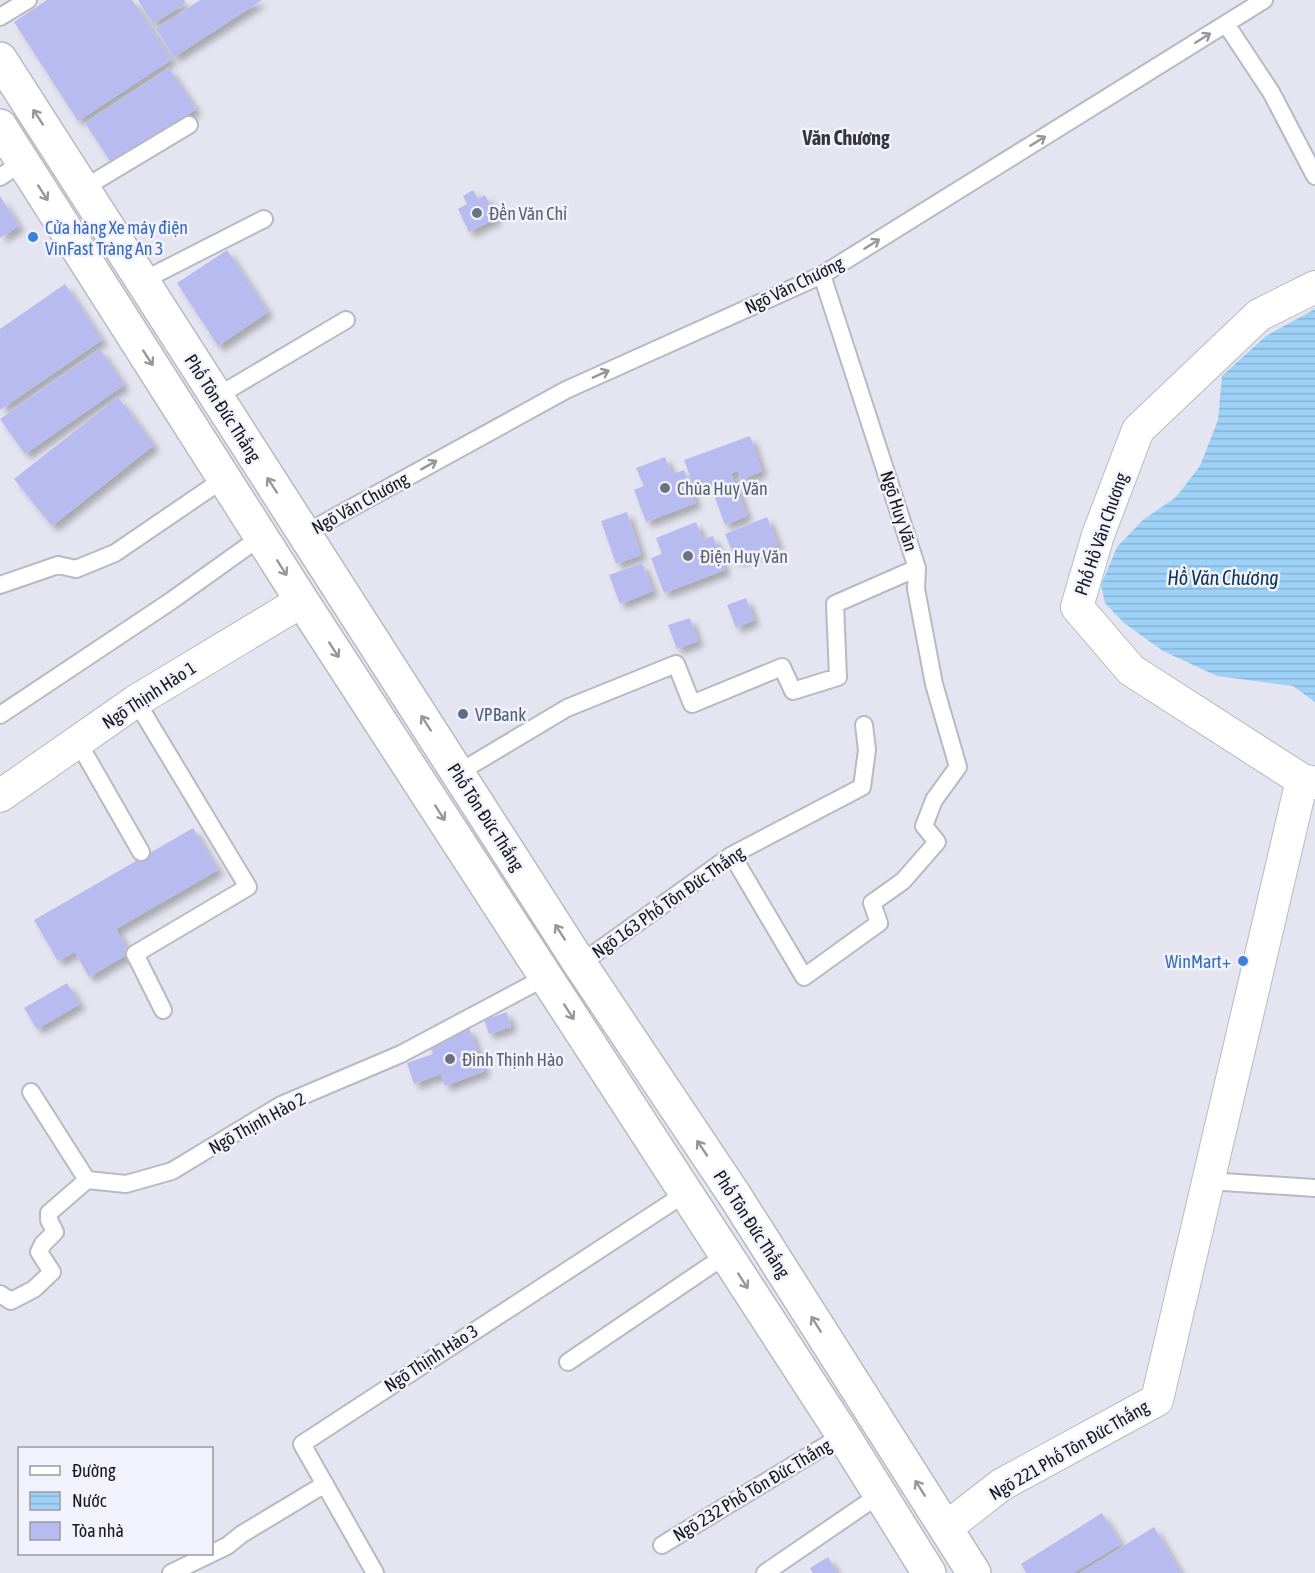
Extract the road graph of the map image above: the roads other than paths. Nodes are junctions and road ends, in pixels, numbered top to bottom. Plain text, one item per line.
1 (28, 0) edge
2 (1264, 0) edge
3 (0, 17) edge
4 (1226, 24) junction
5 (0, 59) edge
6 (189, 124) dead end
7 (0, 126) edge
8 (11, 169) edge
9 (1315, 176) edge
10 (84, 188) junction
11 (264, 219) dead end
12 (822, 275) junction
13 (142, 281) junction
14 (1315, 287) edge
15 (346, 320) dead end
16 (216, 397) junction
17 (225, 478) junction
18 (304, 534) junction
19 (262, 536) junction
20 (917, 568) junction
21 (334, 581) junction
22 (0, 585) edge
23 (302, 601) junction
24 (136, 701) junction
25 (0, 715) edge
26 (864, 725) dead end
27 (78, 742) junction
28 (458, 773) junction
29 (1309, 781) edge
30 (0, 796) edge
31 (141, 852) dead end
32 (732, 855) junction
33 (580, 964) junction
34 (546, 977) junction
35 (163, 1010) dead end
36 (31, 1092) dead end
37 (87, 1180) junction
38 (1208, 1181) junction
39 (1315, 1188) edge
40 (686, 1193) junction
41 (726, 1255) junction
42 (0, 1294) edge
43 (568, 1362) dead end
44 (843, 1435) junction
45 (325, 1484) junction
46 (879, 1495) junction
47 (945, 1528) junction
48 (662, 1545) dead end
49 (213, 1553) edge
50 (208, 1555) edge
51 (171, 1573) edge
52 (375, 1573) edge
53 (765, 1573) edge
54 (929, 1573) edge
55 (974, 1573) edge

1 - 3 lane
2 - 4 lane, Ngõ Văn Chương
4 - 9 lane
12 -> 4 lane, Ngõ Văn Chương
10 -> 5 main road, Phố Tôn Đức Thắng
6 - 10 lane
7 - 8 main road, Phố Tôn Đức Thắng
8 -> 17 main road, Phố Tôn Đức Thắng
10 - 13 main road, Phố Tôn Đức Thắng
11 - 13 lane
18 -> 12 lane, Ngõ Văn Chương
12 - 20 lane, Ngõ Huy Văn
13 - 16 main road, Phố Tôn Đức Thắng
14 - 29 street, Phố Hồ Văn Chương
15 - 16 lane
18 -> 16 main road, Phố Tôn Đức Thắng
17 - 19 main road, Phố Tôn Đức Thắng
17 - 22 lane
18 - 21 main road, Phố Tôn Đức Thắng
19 -> 23 main road, Phố Tôn Đức Thắng
19 - 25 lane
20 - 28 lane, Ngõ Huy Văn
20 - 32 lane
21 - 23 main road
28 -> 21 main road, Phố Tôn Đức Thắng
23 - 24 street, Ngõ Thịnh Hào 1
23 -> 34 main road, Phố Tôn Đức Thắng
24 - 27 street, Ngõ Thịnh Hào 1
24 - 35 lane
26 - 32 lane, Ngõ 163 Phố Tôn Đức Thắng
27 - 30 street, Ngõ Thịnh Hào 1
27 - 31 lane
33 -> 28 main road, Phố Tôn Đức Thắng
29 - 38 street, Ngõ 221 Phố Tôn Đức Thắng
32 - 33 lane, Ngõ 163 Phố Tôn Đức Thắng
47 -> 33 main road, Phố Tôn Đức Thắng
34 - 37 lane, Ngõ Thịnh Hào 2
34 -> 40 main road, Phố Tôn Đức Thắng
36 - 37 lane
37 - 42 lane
38 - 39 lane
38 - 47 street, Ngõ 221 Phố Tôn Đức Thắng
40 - 41 main road, Phố Tôn Đức Thắng
40 - 45 lane, Ngõ Thịnh Hào 3
41 - 43 lane
41 -> 44 main road, Phố Tôn Đức Thắng
44 - 46 main road, Phố Tôn Đức Thắng
44 - 48 lane, Ngõ 232 Phố Tôn Đức Thắng
45 - 49 lane
45 - 52 lane, Ngõ Thịnh Hào 3
46 - 53 lane
46 - 54 main road, Phố Tôn Đức Thắng
47 - 55 main road, Phố Tôn Đức Thắng
50 - 51 lane

